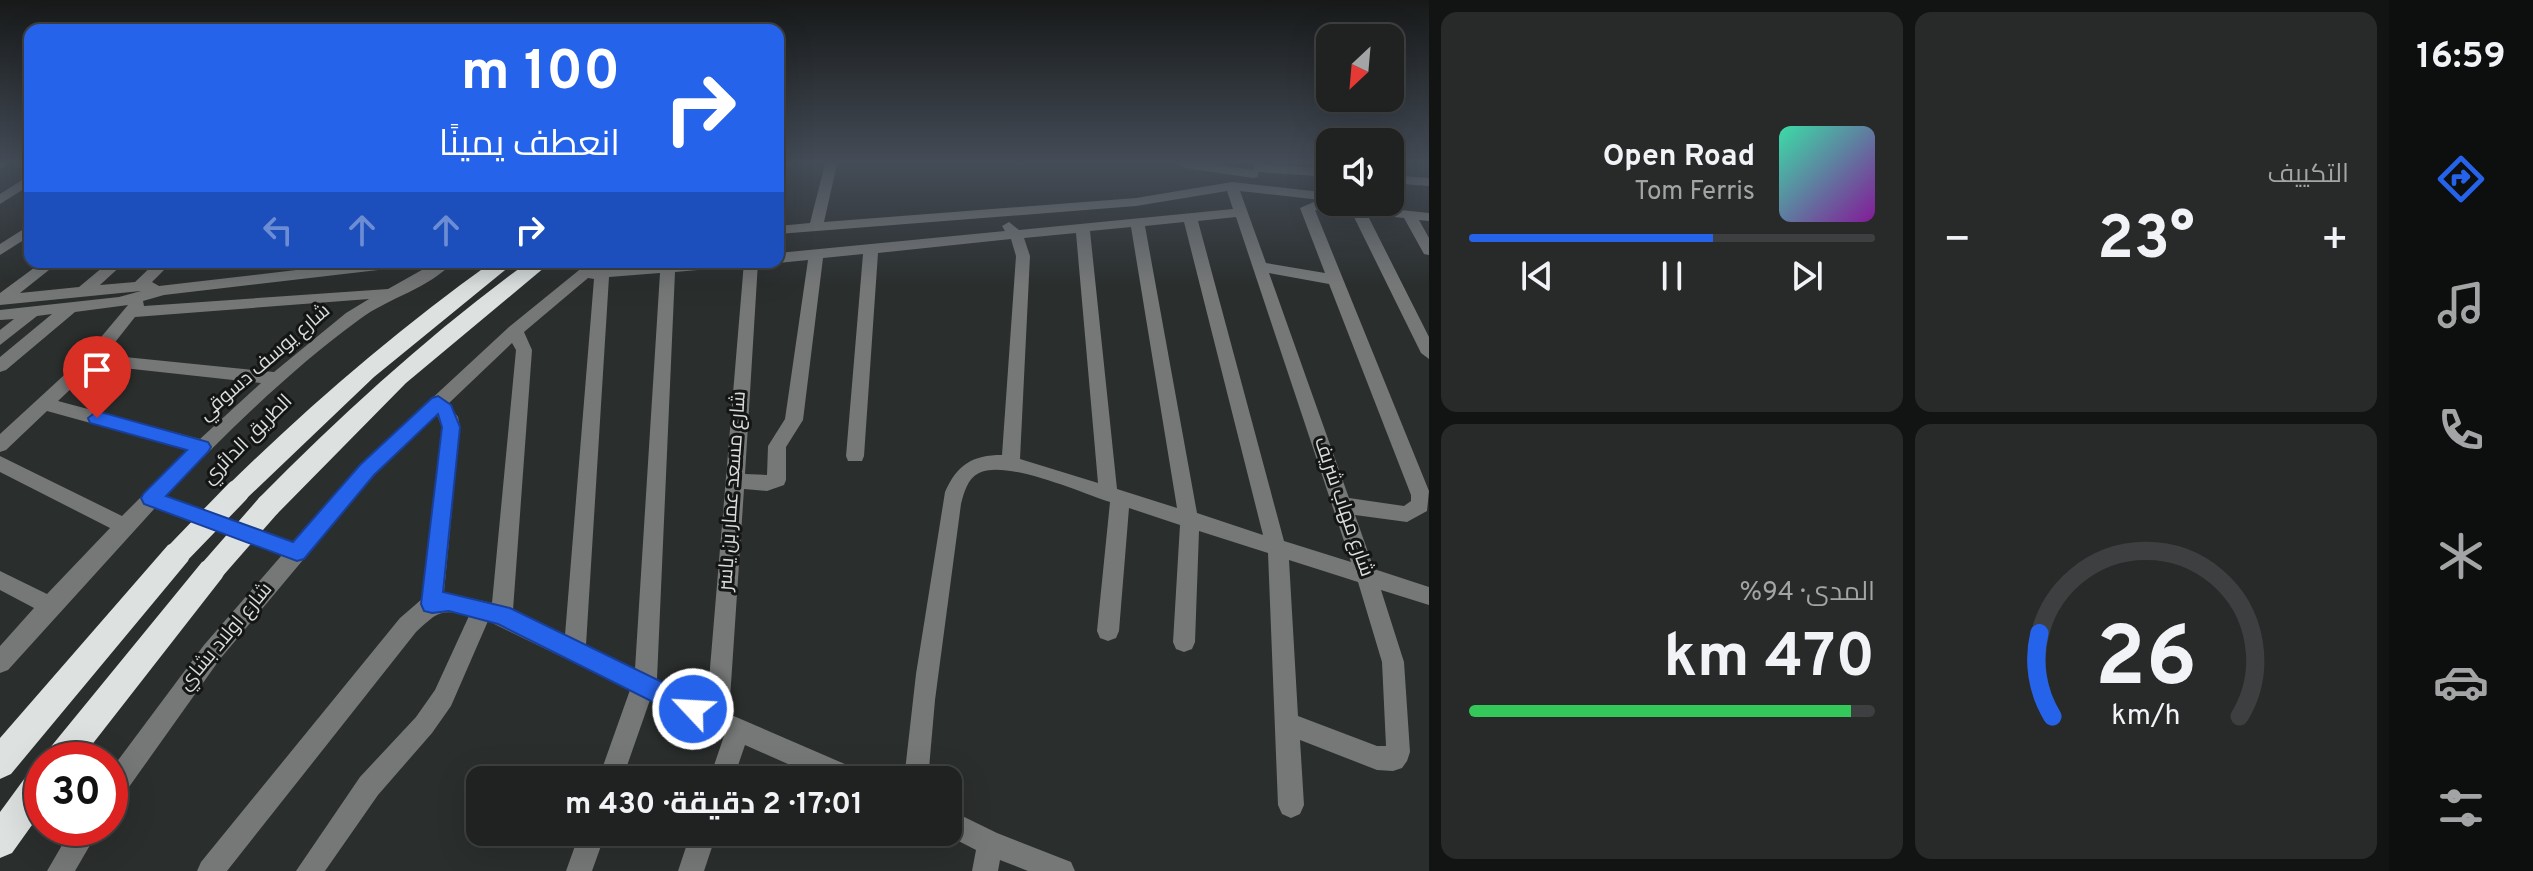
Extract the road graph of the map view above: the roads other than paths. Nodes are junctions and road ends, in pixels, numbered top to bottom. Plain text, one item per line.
1 (821, 205) edge
2 (1095, 205) edge
3 (1239, 205) edge
4 (1316, 205) edge
5 (1404, 205) edge
6 (1429, 208) edge
7 (997, 211) junction
8 (1242, 212) junction
9 (1404, 214) edge
10 (1409, 215) junction
11 (1360, 216) edge
12 (1190, 217) junction
13 (1429, 217) edge
14 (1137, 222) junction
15 (816, 226) junction
16 (1083, 228) junction
17 (784, 232) edge
18 (24, 233) edge
19 (1016, 234) junction
20 (871, 248) junction
21 (0, 251) edge
22 (1429, 251) edge
23 (816, 254) junction
24 (784, 257) edge
25 (1260, 267) junction
26 (44, 268) edge
27 (111, 268) edge
28 (161, 268) edge
29 (314, 268) edge
30 (326, 268) edge
31 (436, 268) edge
32 (496, 268) edge
33 (533, 268) edge
34 (624, 268) edge
35 (668, 268) edge
36 (751, 268) edge
37 (594, 270) edge
38 (1337, 280) junction
39 (83, 292) junction
40 (395, 292) junction
41 (144, 294) junction
42 (315, 298) junction
43 (0, 300) edge
44 (67, 308) junction
45 (32, 312) junction
46 (0, 315) edge
47 (515, 331) junction
48 (0, 339) edge
49 (1429, 353) edge
50 (92, 359) junction
51 (0, 366) edge
52 (279, 379) junction
53 (438, 403) junction
54 (44, 404) junction
55 (0, 445) edge
56 (202, 447) junction
57 (855, 456) dead end
58 (0, 463) edge
59 (1011, 463) junction
60 (734, 481) junction
61 (1114, 494) junction
62 (151, 498) junction
63 (1341, 505) junction
64 (1189, 519) junction
65 (124, 526) junction
66 (1277, 547) junction
67 (297, 552) junction
68 (1368, 578) junction
69 (0, 580) edge
70 (1429, 596) edge
71 (432, 604) junction
72 (50, 606) junction
73 (493, 612) junction
74 (1108, 631) dead end
75 (1184, 642) dead end
76 (575, 652) junction
77 (0, 662) edge
78 (644, 686) junction
79 (1287, 723) junction
80 (728, 725) junction
81 (74, 742) edge
82 (0, 763) edge
83 (128, 766) edge
84 (615, 766) edge
85 (723, 766) edge
86 (820, 766) edge
87 (917, 766) edge
88 (1291, 805) dead end
89 (24, 808) edge
90 (962, 829) edge
91 (0, 841) edge
92 (990, 843) junction
93 (76, 846) edge
94 (588, 846) edge
95 (699, 846) edge
96 (60, 871) edge
97 (210, 871) edge
98 (309, 871) edge
99 (579, 871) edge
100 (691, 871) edge
101 (985, 871) edge
102 (1062, 871) edge

1 - 15 street
2 - 7 street
3 - 8 street, شارع مهاب شريف
4 - 38 street
5 - 6 street
7 - 15 street
7 - 19 street
8 - 12 street
8 - 25 street, شارع مهاب شريف
9 - 10 street
10 - 13 street
10 - 22 street
11 - 49 street
12 - 14 street
12 - 66 street
14 - 16 street
14 - 64 street
15 - 17 street
16 - 19 street
16 - 61 street
18 - 21 street
19 - 20 street
19 - 59 street
20 - 23 street
20 - 57 street
23 - 24 street
23 - 60 street
25 - 38 street
25 - 63 street, شارع مهاب شريف
26 - 43 street
27 - 39 street
28 - 41 street
29 - 41 street
30 - 42 street
31 - 40 street, شارع يوسف دسوقي
32 - 82 highway, الطريق الدائري, bridge
33 - 81 highway, bridge
34 - 37 street
35 - 78 street
36 - 60 street, شارع مسعد عمار بن ياسر
37 - 47 street, شارع اولاد بشاي
37 - 76 street
38 - 63 street
39 - 41 street
39 - 43 street
39 - 44 street
40 - 42 street
40 - 52 street, شارع يوسف دسوقي
41 - 42 street
41 - 44 street
41 - 50 street
44 - 45 street
44 - 51 street
45 - 46 street
45 - 48 street
47 - 53 street, شارع اولاد بشاي
47 - 73 street
50 - 52 street
50 - 54 street
52 - 56 street, شارع يوسف دسوقي
53 - 67 street, شارع اولاد بشاي
53 - 71 street
54 - 55 street
54 - 56 street
56 - 62 street, شارع يوسف دسوقي
58 - 65 street
59 - 61 street
59 - 87 street
60 - 80 street, شارع مسعد عمار بن ياسر
61 - 64 street
61 - 74 street
62 - 65 street, شارع يوسف دسوقي
62 - 67 street
63 - 68 street, شارع مهاب شريف
64 - 66 street
64 - 75 street
65 - 72 street, شارع يوسف دسوقي
66 - 68 street
66 - 79 street
67 - 83 street, شارع اولاد بشاي
68 - 70 street
68 - 79 street, شارع مهاب شريف
69 - 72 street
71 - 73 street
71 - 97 street
72 - 77 street, شارع يوسف دسوقي
73 - 76 street
73 - 98 street
76 - 78 street
78 - 80 street
78 - 84 street
79 - 88 street
80 - 85 street, شارع مسعد عمار بن ياسر
80 - 86 street
89 - 91 highway
90 - 92 street
92 - 101 street
92 - 102 street
93 - 96 street
94 - 99 street
95 - 100 street

